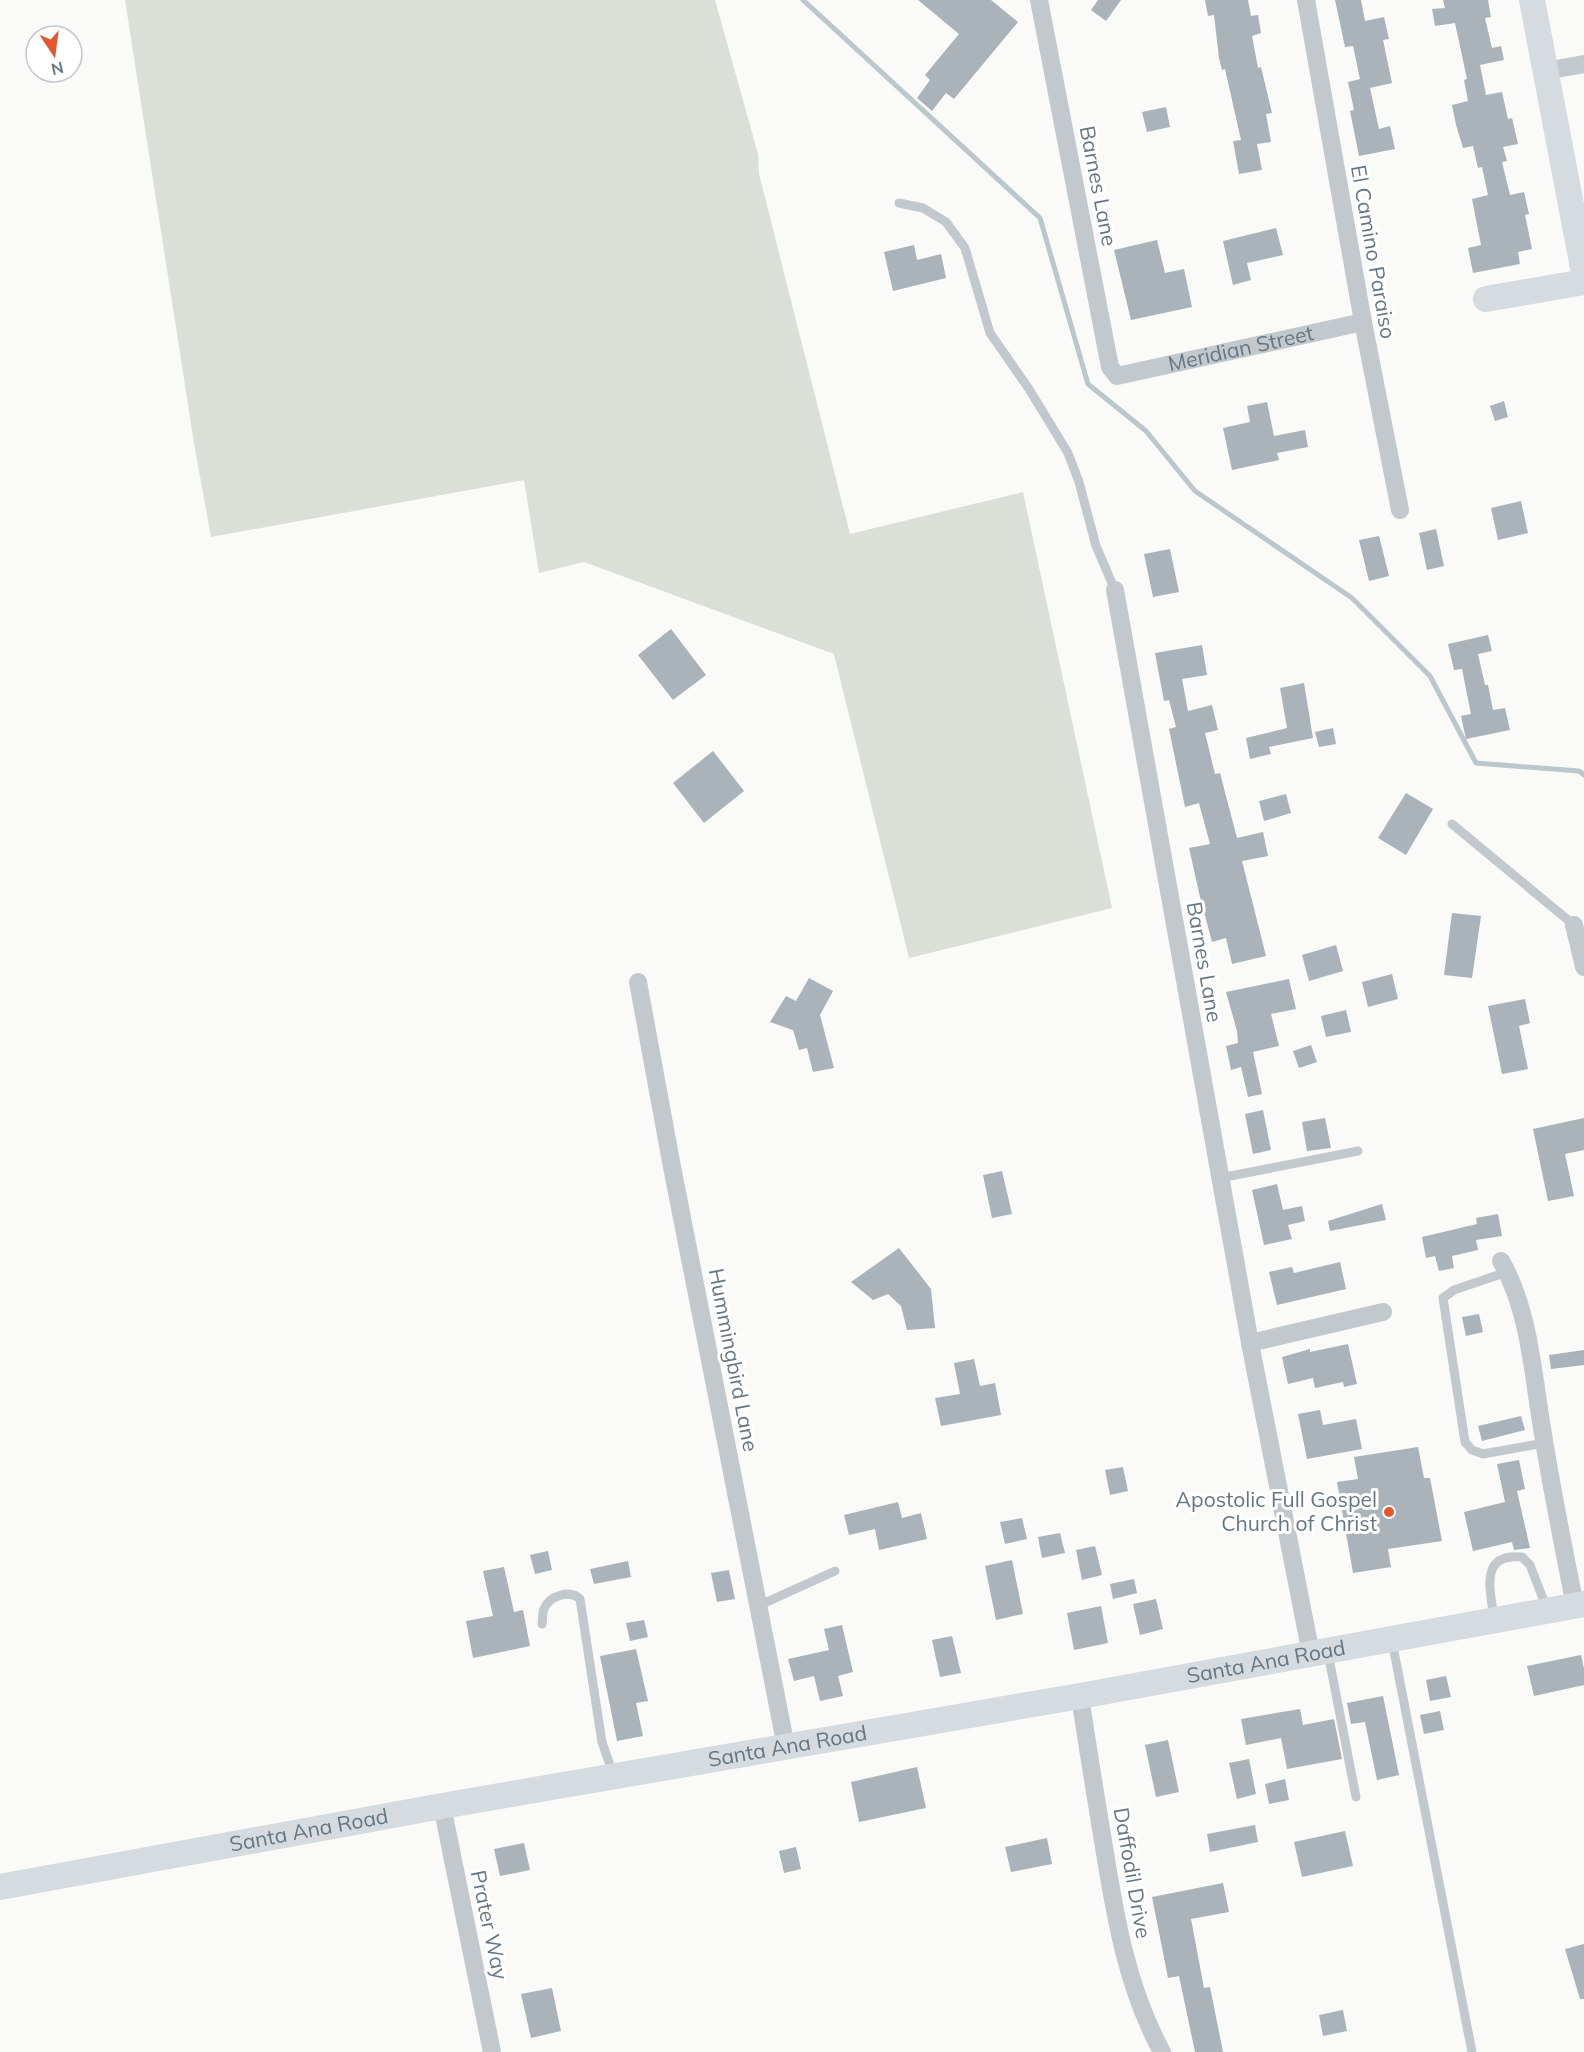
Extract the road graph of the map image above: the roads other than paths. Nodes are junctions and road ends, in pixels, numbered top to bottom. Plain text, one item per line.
1 (1039, 0) edge
2 (1306, 0) edge
3 (1532, 0) edge
4 (1584, 64) edge
5 (1545, 71) junction
6 (899, 203) dead end
7 (1584, 273) edge
8 (1584, 282) edge
9 (1486, 298) dead end
10 (1363, 322) junction
11 (1119, 374) joint
12 (1400, 510) dead end
13 (1115, 590) joint
14 (1452, 824) dead end
15 (1574, 925) joint
16 (1584, 967) edge
17 (638, 982) dead end
18 (1358, 1151) dead end
19 (1220, 1178) junction
20 (1504, 1267) joint
21 (1383, 1312) dead end
22 (1250, 1343) junction
23 (1544, 1443) junction
24 (835, 1571) dead end
25 (1579, 1605) edge
26 (758, 1606) junction
27 (1548, 1611) junction
28 (1494, 1620) junction
29 (542, 1624) dead end
30 (1392, 1638) junction
31 (1319, 1652) junction
32 (1080, 1696) junction
33 (786, 1747) junction
34 (614, 1776) junction
35 (1356, 1797) dead end
36 (442, 1806) junction
37 (0, 1887) edge
38 (492, 2052) edge
39 (1162, 2052) edge
40 (1472, 2052) edge

1 - 11 street, Barnes Lane
2 - 10 street, El Camino Paraiso
3 - 5 street
4 - 5 street
5 - 7 street
6 - 13 lane
8 - 9 street
10 - 11 street, Meridian Street
10 - 12 street, El Camino Paraiso
13 - 19 street, Barnes Lane
14 - 15 lane
15 - 16 street
17 - 26 street, Hummingbird Lane
18 - 19 lane
19 - 22 street, Barnes Lane
20 - 23 street, Santa Ana Road
20 - 23 lane
21 - 22 street
22 - 31 street, Barnes Lane
23 - 25 street, Santa Ana Road
24 - 26 lane
25 - 27 street, Santa Ana Road
26 - 33 street, Hummingbird Lane
27 - 28 street, Santa Ana Road
27 - 28 lane
28 - 30 street, Santa Ana Road
29 - 34 lane
30 - 31 street, Santa Ana Road
30 - 40 lane
31 - 32 street, Santa Ana Road
31 - 35 lane
32 - 33 street, Santa Ana Road
32 - 39 street, Daffodil Drive
33 - 34 street, Santa Ana Road
34 - 36 street, Santa Ana Road
36 - 37 street, Santa Ana Road
36 - 38 street, Prater Way

